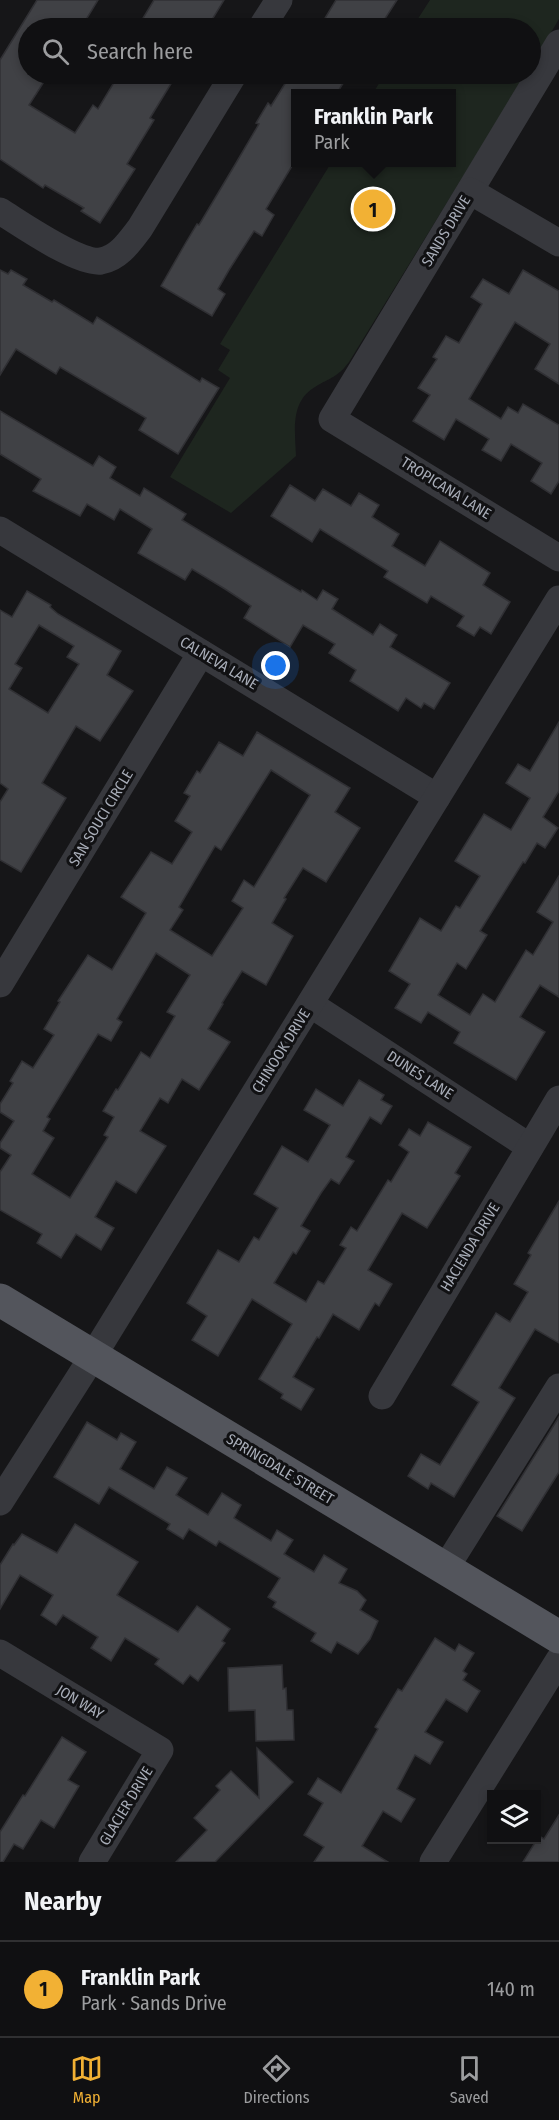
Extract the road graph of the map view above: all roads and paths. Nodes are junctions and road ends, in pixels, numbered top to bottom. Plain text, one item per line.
1 (279, 0) edge
2 (267, 18) edge
3 (559, 43) edge
4 (541, 73) edge
5 (228, 84) edge
6 (534, 84) edge
7 (470, 191) junction
8 (0, 211) edge
9 (559, 243) edge
10 (332, 419) joint
11 (0, 530) edge
12 (559, 558) edge
13 (559, 599) edge
14 (201, 653) junction
15 (438, 797) junction
16 (0, 984) edge
17 (310, 1004) junction
18 (559, 1099) edge
19 (530, 1146) junction
20 (0, 1300) edge
21 (93, 1356) junction
22 (559, 1386) edge
23 (382, 1396) dead end
24 (0, 1502) edge
25 (445, 1569) junction
26 (559, 1637) edge
27 (0, 1653) edge
28 (559, 1660) edge
29 (160, 1750) joint
30 (92, 1862) edge
31 (433, 1862) edge

1 - 2 street
3 - 4 street, SANDS DRIVE
5 - 8 street
6 - 7 street, SANDS DRIVE
7 - 9 street
7 - 10 street, SANDS DRIVE
10 - 12 street, TROPICANA LANE
11 - 14 street, CALNEVA LANE
13 - 15 street, CHINOOK DRIVE
14 - 15 street, CALNEVA LANE
14 - 16 street, SAN SOUCI CIRCLE
15 - 17 street, CHINOOK DRIVE
17 - 19 street, DUNES LANE
17 - 21 street, CHINOOK DRIVE
18 - 19 street, HACIENDA DRIVE
19 - 23 street, HACIENDA DRIVE
20 - 21 main road, SPRINGDALE STREET
21 - 24 street, CHINOOK DRIVE
21 - 25 main road, SPRINGDALE STREET
22 - 25 street
25 - 26 main road, SPRINGDALE STREET
27 - 29 street, JON WAY
28 - 31 street
29 - 30 street, GLACIER DRIVE

